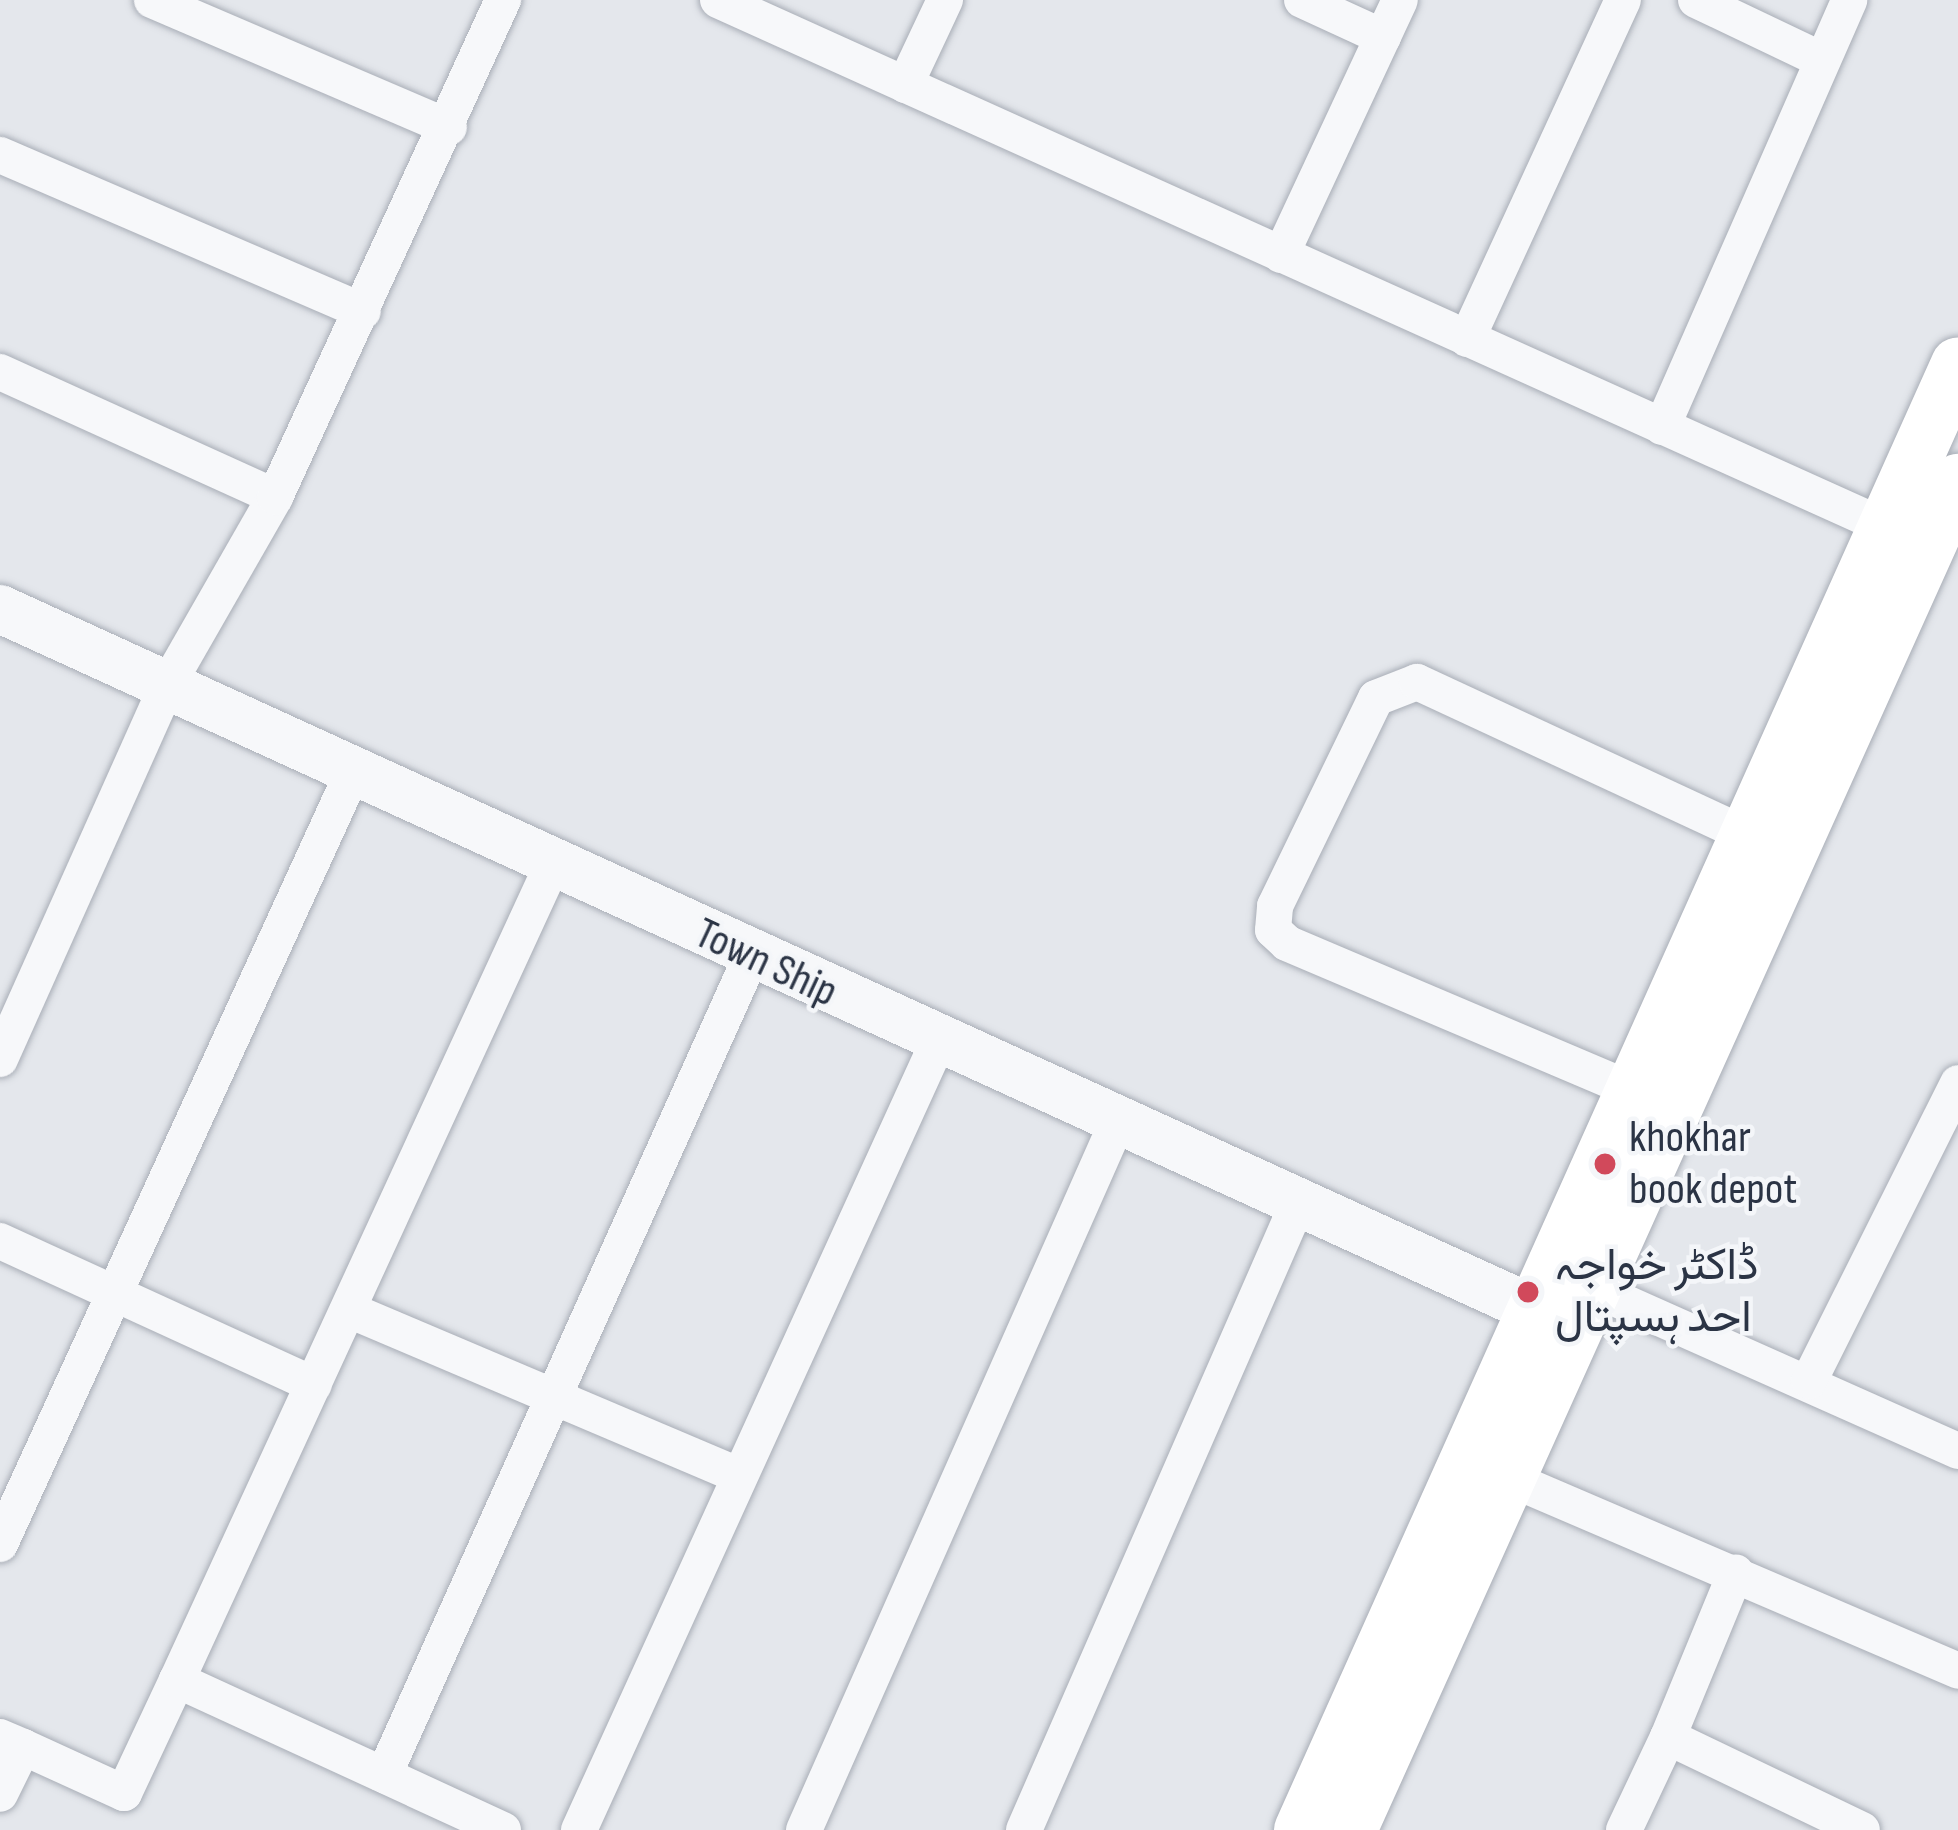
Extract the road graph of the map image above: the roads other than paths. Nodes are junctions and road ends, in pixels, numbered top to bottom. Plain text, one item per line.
1 (152, 0) edge
2 (503, 0) edge
3 (718, 0) edge
4 (945, 0) edge
5 (1302, 0) edge
6 (1400, 0) edge
7 (1623, 0) edge
8 (1696, 0) edge
9 (1849, 0) edge
10 (1383, 37) junction
11 (1822, 60) junction
12 (905, 85) junction
13 (449, 127) junction
14 (0, 155) edge
15 (1282, 255) junction
16 (363, 311) junction
17 (1467, 339) junction
18 (0, 372) edge
19 (1955, 378) edge
20 (1662, 427) junction
21 (1958, 481) edge
22 (275, 497) junction
23 (1884, 526) junction
24 (0, 609) edge
25 (168, 684) junction
26 (353, 772) junction
27 (1747, 835) junction
28 (554, 860) junction
29 (751, 957) junction
30 (10, 1006) edge
31 (938, 1042) junction
32 (0, 1058) edge
33 (1958, 1083) edge
34 (1635, 1091) junction
35 (1119, 1118) junction
36 (1297, 1204) junction
37 (0, 1241) edge
38 (1592, 1288) junction
39 (113, 1293) junction
40 (349, 1310) junction
41 (1535, 1310) junction
42 (1809, 1382) junction
43 (314, 1385) junction
44 (550, 1398) junction
45 (1958, 1451) edge
46 (737, 1474) junction
47 (1505, 1477) junction
48 (0, 1544) edge
49 (1736, 1573) junction
50 (1958, 1671) edge
51 (177, 1680) junction
52 (1668, 1736) junction
53 (12, 1742) edge
54 (384, 1775) junction
55 (0, 1794) edge
56 (1850, 1827) edge
57 (502, 1830) edge
58 (579, 1830) edge
59 (804, 1830) edge
60 (1024, 1830) edge
61 (1300, 1830) edge
62 (1350, 1830) edge
63 (1624, 1830) edge

1 - 13 street
2 - 13 street
3 - 12 street
4 - 12 street
5 - 10 street
6 - 10 street
7 - 17 street
8 - 11 street
9 - 11 street
10 - 15 street
11 - 20 street
12 - 15 street
13 - 16 street
14 - 16 street
15 - 17 street
16 - 22 street
17 - 20 street
18 - 22 street
19 - 23 main road
20 - 23 street
21 - 38 main road
22 - 25 street
23 - 27 main road
24 - 25 street, Town Ship
25 - 26 street, Town Ship
25 - 30 street
26 - 28 street, Town Ship
26 - 39 street
27 - 34 main road
27 - 34 street
28 - 29 street, Town Ship
28 - 40 street
29 - 31 street, Town Ship
29 - 44 street
30 - 32 street
31 - 35 street, Town Ship
31 - 46 street
33 - 42 street
34 - 41 main road
35 - 36 street, Town Ship
35 - 59 street
36 - 41 street, Town Ship
36 - 60 street
37 - 39 street
38 - 42 street
38 - 47 main road
39 - 43 street
39 - 48 street
40 - 43 street
40 - 44 street
41 - 61 main road
42 - 45 street
43 - 51 street
44 - 46 street
44 - 54 street
46 - 58 street
47 - 49 street
47 - 62 main road
49 - 50 street
49 - 52 street
51 - 53 street
51 - 54 street
52 - 56 street
52 - 63 street
53 - 55 street
54 - 57 street

